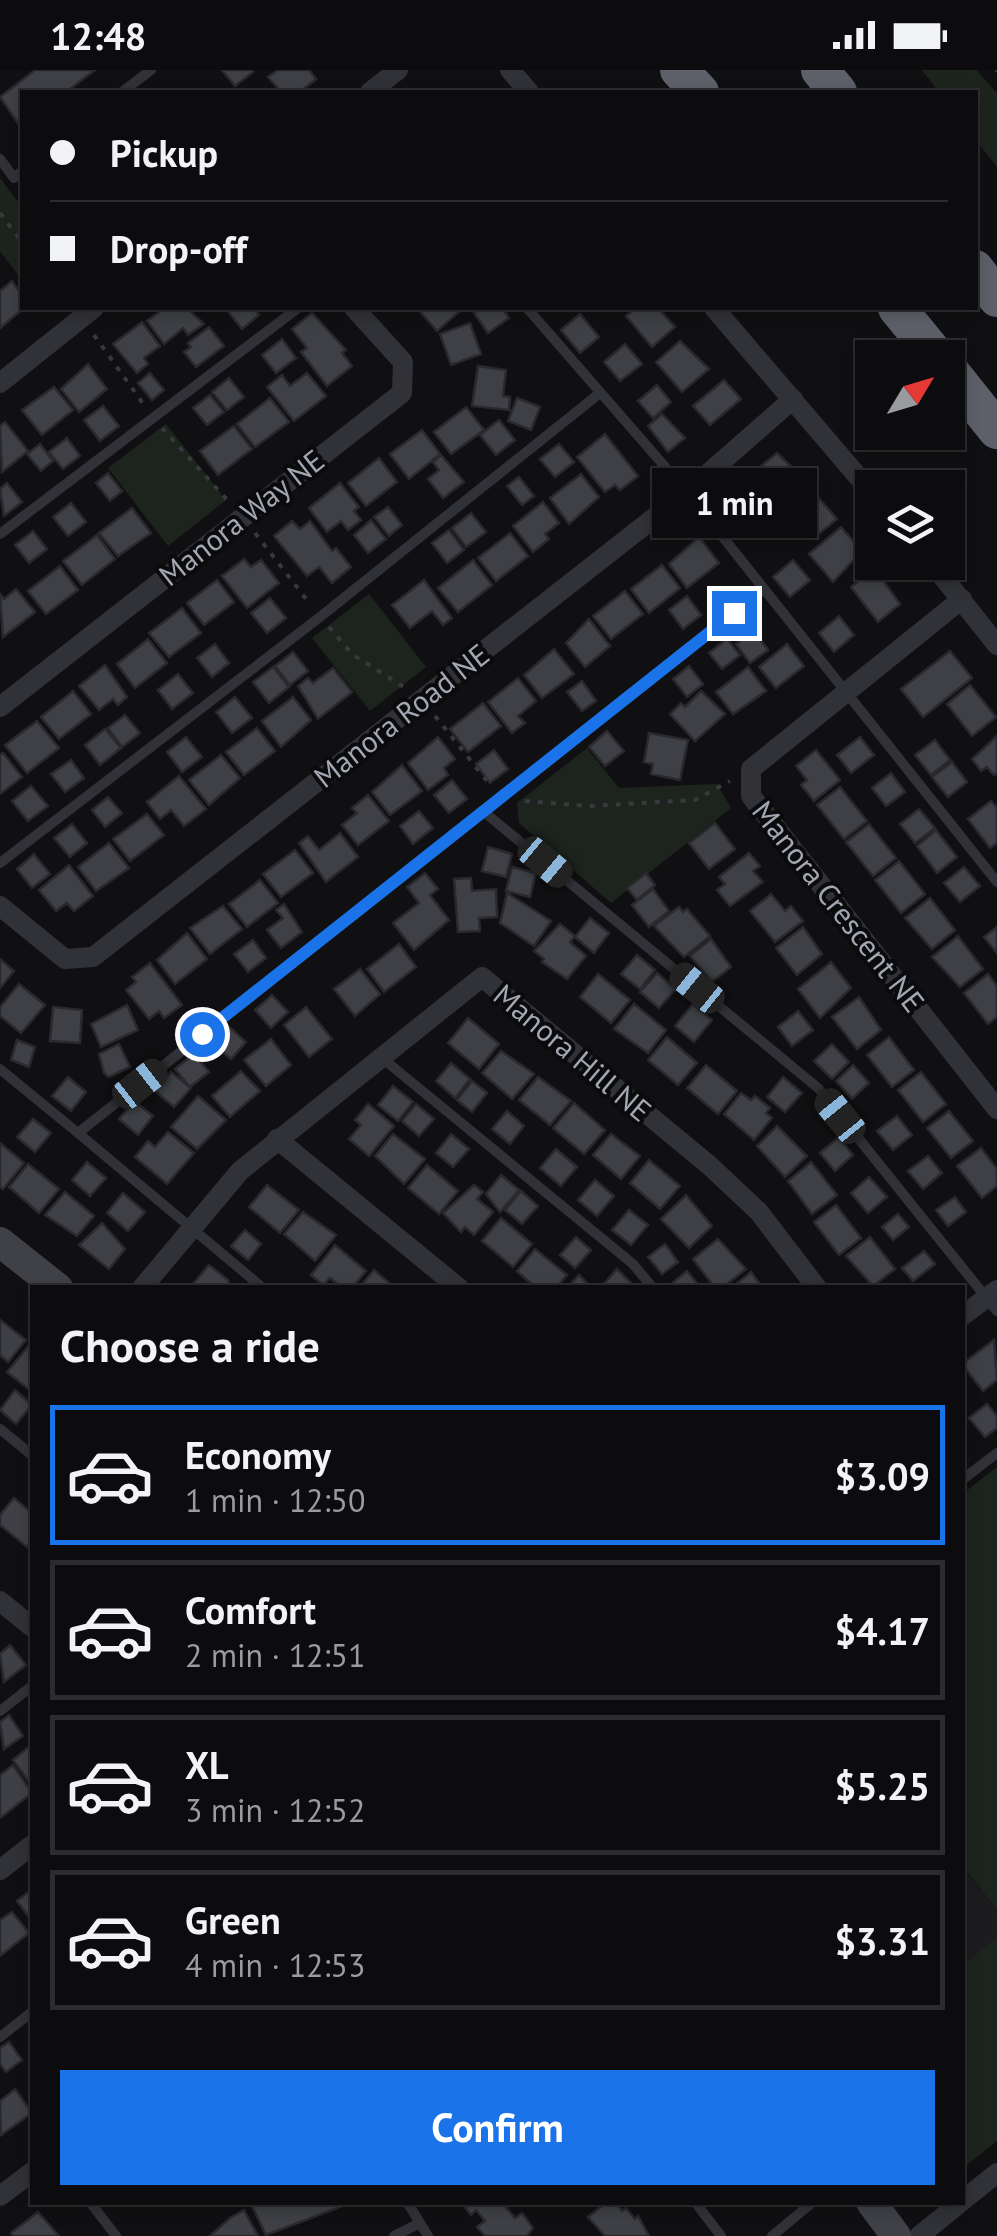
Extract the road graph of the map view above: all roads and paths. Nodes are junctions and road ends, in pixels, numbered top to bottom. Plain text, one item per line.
1 (151, 70) edge
2 (398, 70) edge
3 (510, 70) edge
4 (679, 70) edge
5 (704, 70) edge
6 (820, 70) edge
7 (125, 90) edge
8 (373, 90) edge
9 (527, 90) edge
10 (698, 90) edge
11 (720, 90) edge
12 (836, 90) edge
13 (0, 158) edge
14 (20, 173) edge
15 (0, 213) edge
16 (20, 239) edge
17 (978, 273) edge
18 (997, 298) edge
19 (91, 310) edge
20 (295, 310) edge
21 (356, 310) edge
22 (529, 310) edge
23 (716, 310) edge
24 (899, 310) edge
25 (923, 340) edge
26 (0, 382) edge
27 (965, 390) edge
28 (600, 393) junction
29 (793, 399) junction
30 (997, 430) edge
31 (855, 473) edge
32 (687, 492) junction
33 (0, 534) edge
34 (946, 580) edge
35 (763, 590) junction
36 (962, 599) junction
37 (997, 644) edge
38 (846, 691) junction
39 (421, 698) junction
40 (0, 707) edge
41 (751, 769) junction
42 (501, 799) junction
43 (484, 812) junction
44 (0, 863) edge
45 (997, 882) edge
46 (0, 906) edge
47 (381, 1058) junction
48 (0, 1070) edge
49 (997, 1109) edge
50 (78, 1133) junction
51 (277, 1139) junction
52 (190, 1228) junction
53 (0, 1242) edge
54 (54, 1285) edge
55 (144, 1285) edge
56 (259, 1285) edge
57 (455, 1285) edge
58 (651, 1285) edge
59 (816, 1285) edge
60 (994, 1300) edge
61 (965, 1314) edge
62 (0, 1429) edge
63 (997, 1453) edge
64 (30, 1454) edge
65 (965, 1478) edge
66 (0, 1602) edge
67 (30, 1624) edge
68 (30, 1688) edge
69 (0, 1711) edge
70 (30, 1846) edge
71 (0, 1870) edge
72 (30, 2014) edge
73 (0, 2037) edge
74 (997, 2173) edge
75 (30, 2174) edge
76 (0, 2196) edge
77 (965, 2200) edge
78 (92, 2205) edge
79 (408, 2205) edge
80 (697, 2205) edge
81 (809, 2205) edge
82 (873, 2205) edge
83 (958, 2205) edge
84 (418, 2224) junction
85 (116, 2236) edge
86 (394, 2236) edge
87 (428, 2236) edge
88 (721, 2236) edge
89 (772, 2236) edge
90 (896, 2236) edge
91 (919, 2236) edge

1 - 7 lane
2 - 8 street
3 - 9 street
4 - 10 highway
5 - 11 highway
6 - 12 highway
13 - 14 lane
15 - 16 path
17 - 18 highway
19 - 26 street
20 - 33 lane
21 - 40 street, Manora Way NE
22 - 28 lane
23 - 29 street
24 - 25 highway
27 - 30 highway
28 - 32 lane
28 - 44 lane
29 - 31 street
29 - 32 street, Manora Road NE
32 - 35 lane
32 - 39 street, Manora Road NE
34 - 36 street
35 - 38 lane
35 - 42 lane
36 - 37 street
36 - 38 street, Manora Crescent NE
38 - 41 street, Manora Crescent NE
38 - 45 lane
39 - 42 path
39 - 46 street, Manora Road NE
41 - 42 path
41 - 49 street, Manora Crescent NE
42 - 43 lane
43 - 50 lane
43 - 60 lane
47 - 51 street, Manora Hill NE
47 - 58 lane
47 - 59 street, Manora Hill NE
48 - 50 lane
50 - 52 lane
51 - 52 street, Manora Hill NE
51 - 57 street
52 - 55 street, Manora Hill NE
52 - 56 lane
53 - 54 street
60 - 61 street
62 - 64 lane
63 - 65 lane
66 - 67 street
68 - 69 lane
70 - 71 street
72 - 73 lane
74 - 77 street
75 - 76 street
78 - 85 lane
79 - 84 lane
80 - 88 lane
81 - 89 lane
82 - 90 street
83 - 91 street
84 - 86 lane
84 - 87 lane

